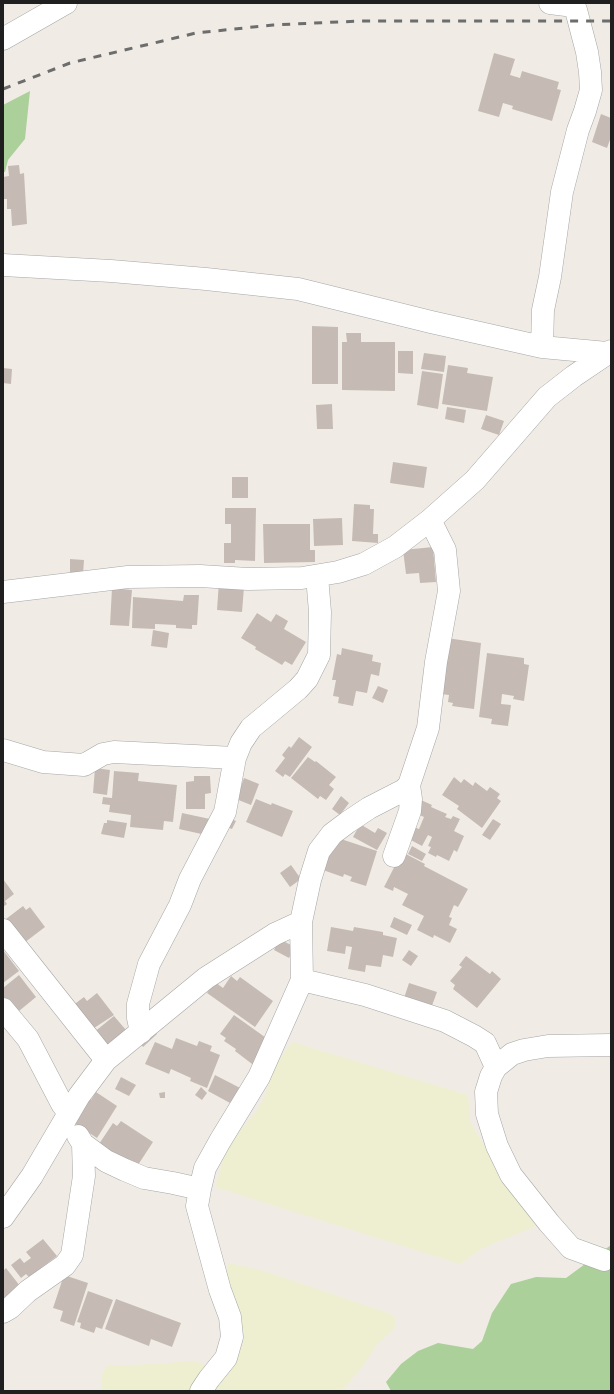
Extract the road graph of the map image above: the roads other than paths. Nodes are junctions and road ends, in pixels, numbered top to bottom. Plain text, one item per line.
1 (66, 3) edge
2 (550, 3) edge
3 (3, 40) edge
4 (3, 265) edge
5 (542, 347) junction
6 (609, 352) edge
7 (430, 520) junction
8 (317, 576) junction
9 (3, 592) edge
10 (3, 750) edge
11 (235, 758) junction
12 (409, 786) junction
13 (394, 856) dead end
14 (301, 922) junction
15 (3, 930) edge
16 (302, 980) junction
17 (3, 1009) edge
18 (141, 1032) junction
19 (611, 1046) edge
20 (106, 1060) junction
21 (496, 1067) junction
22 (66, 1118) junction
23 (83, 1144) junction
24 (200, 1189) junction
25 (3, 1217) edge
26 (604, 1260) dead end
27 (3, 1312) edge
28 (201, 1391) edge

1 - 3 street
2 - 5 street
4 - 5 street
5 - 6 street
6 - 7 street
7 - 8 street
7 - 12 street
8 - 9 street
8 - 11 street
10 - 11 street
11 - 18 street
12 - 13 street
12 - 14 street
14 - 16 street
14 - 18 street
15 - 20 street
16 - 21 street
16 - 24 street
17 - 22 street
18 - 20 street
19 - 21 street
20 - 22 street
21 - 26 street
22 - 23 street
22 - 25 street
23 - 24 street
23 - 27 street
24 - 28 street

